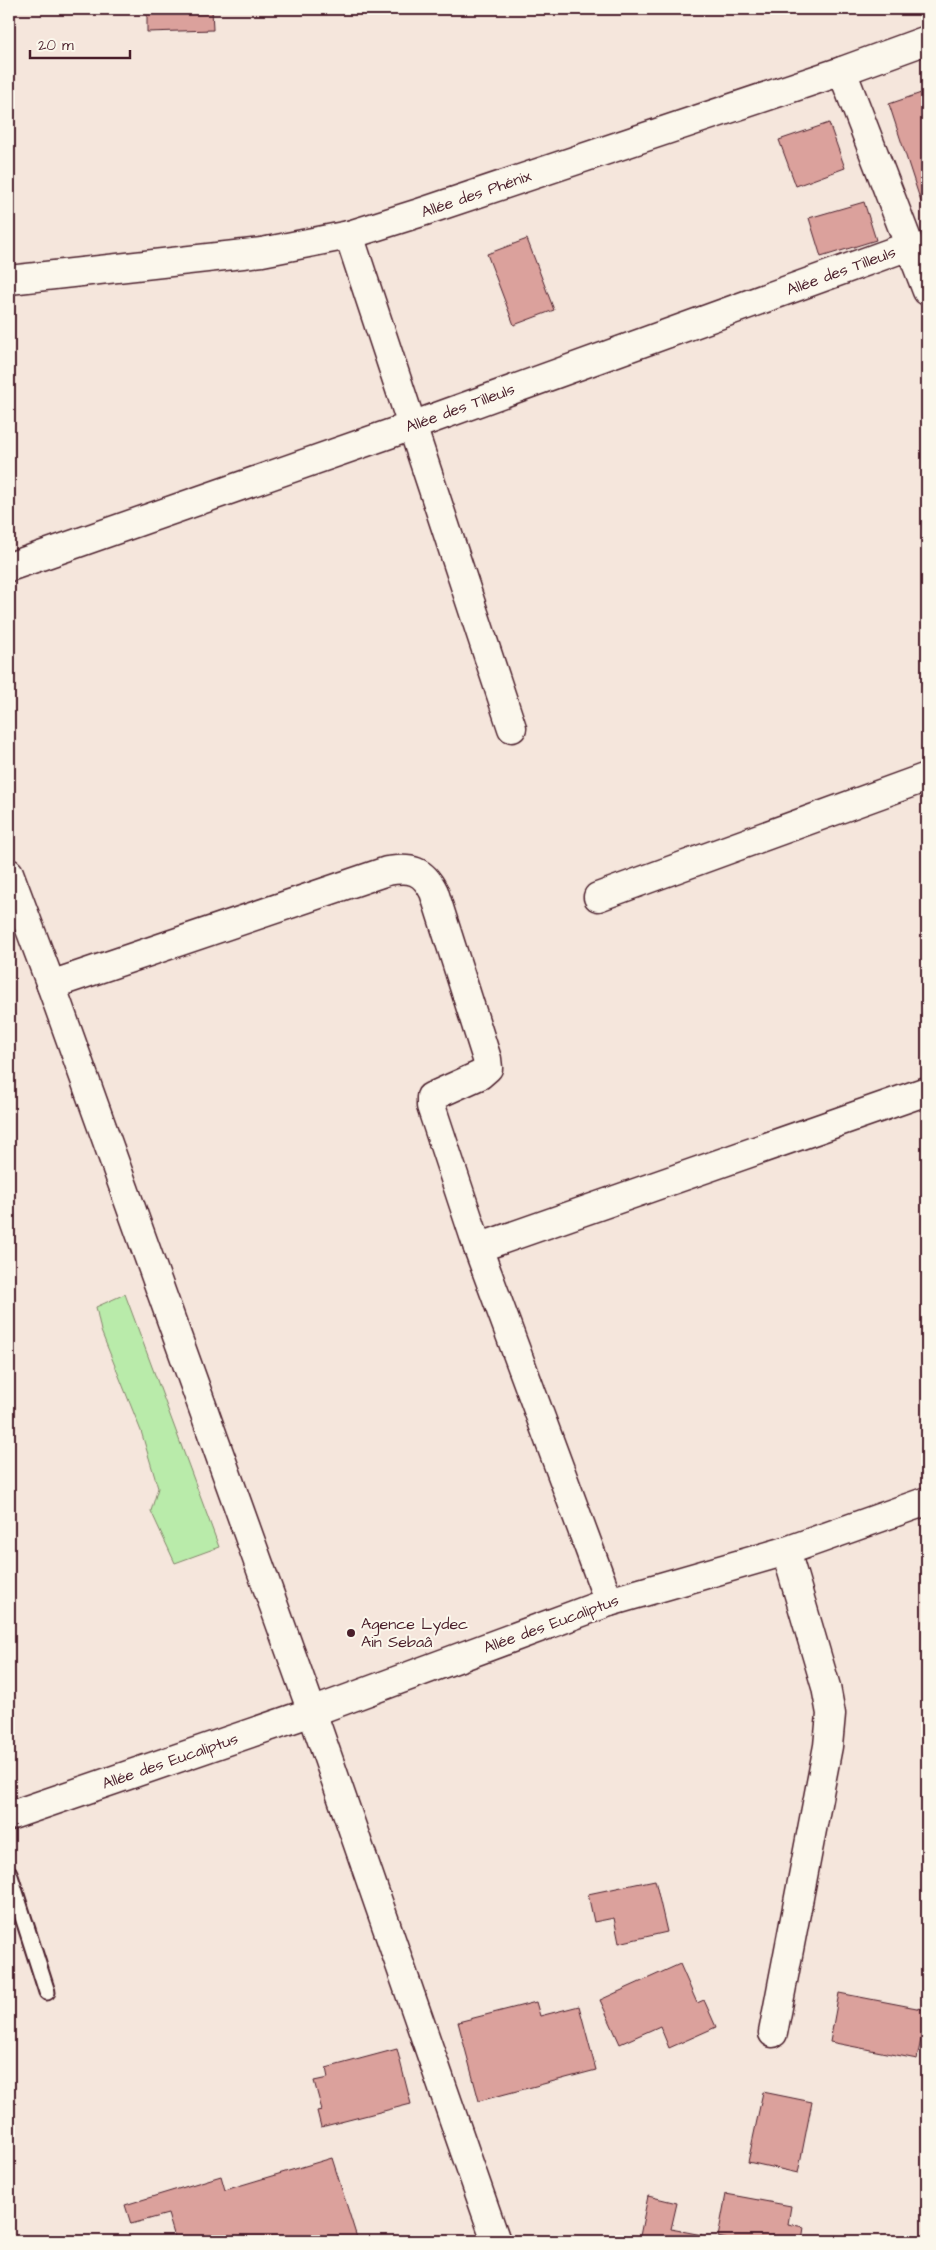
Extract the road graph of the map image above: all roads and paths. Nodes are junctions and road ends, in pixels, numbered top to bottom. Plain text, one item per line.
1 (927, 40) edge
2 (842, 71) junction
3 (349, 235) junction
4 (909, 246) junction
5 (9, 280) edge
6 (927, 291) edge
7 (412, 426) junction
8 (9, 567) edge
9 (512, 728) dead end
10 (927, 777) edge
11 (9, 872) edge
12 (598, 897) dead end
13 (51, 985) junction
14 (927, 1091) edge
15 (478, 1248) junction
16 (927, 1501) edge
17 (786, 1551) junction
18 (609, 1602) junction
19 (312, 1712) junction
20 (9, 1816) edge
21 (9, 1873) edge
22 (47, 1992) dead end
23 (773, 2034) dead end
24 (496, 2241) edge

1 - 2 street, Allée des Phénix
2 - 3 street, Allée des Phénix
2 - 4 street
3 - 5 street, Allée des Phénix
3 - 7 street
4 - 6 street
4 - 7 street, Allée des Tilleuls
7 - 8 street, Allée des Tilleuls
7 - 9 street
10 - 12 street
11 - 13 street
13 - 15 street
13 - 19 street
14 - 15 street
15 - 18 street
16 - 17 street, Allée des Eucaliptus
17 - 18 street, Allée des Eucaliptus
17 - 23 street
18 - 19 street, Allée des Eucaliptus
19 - 20 street, Allée des Eucaliptus
19 - 24 street
21 - 22 lane

